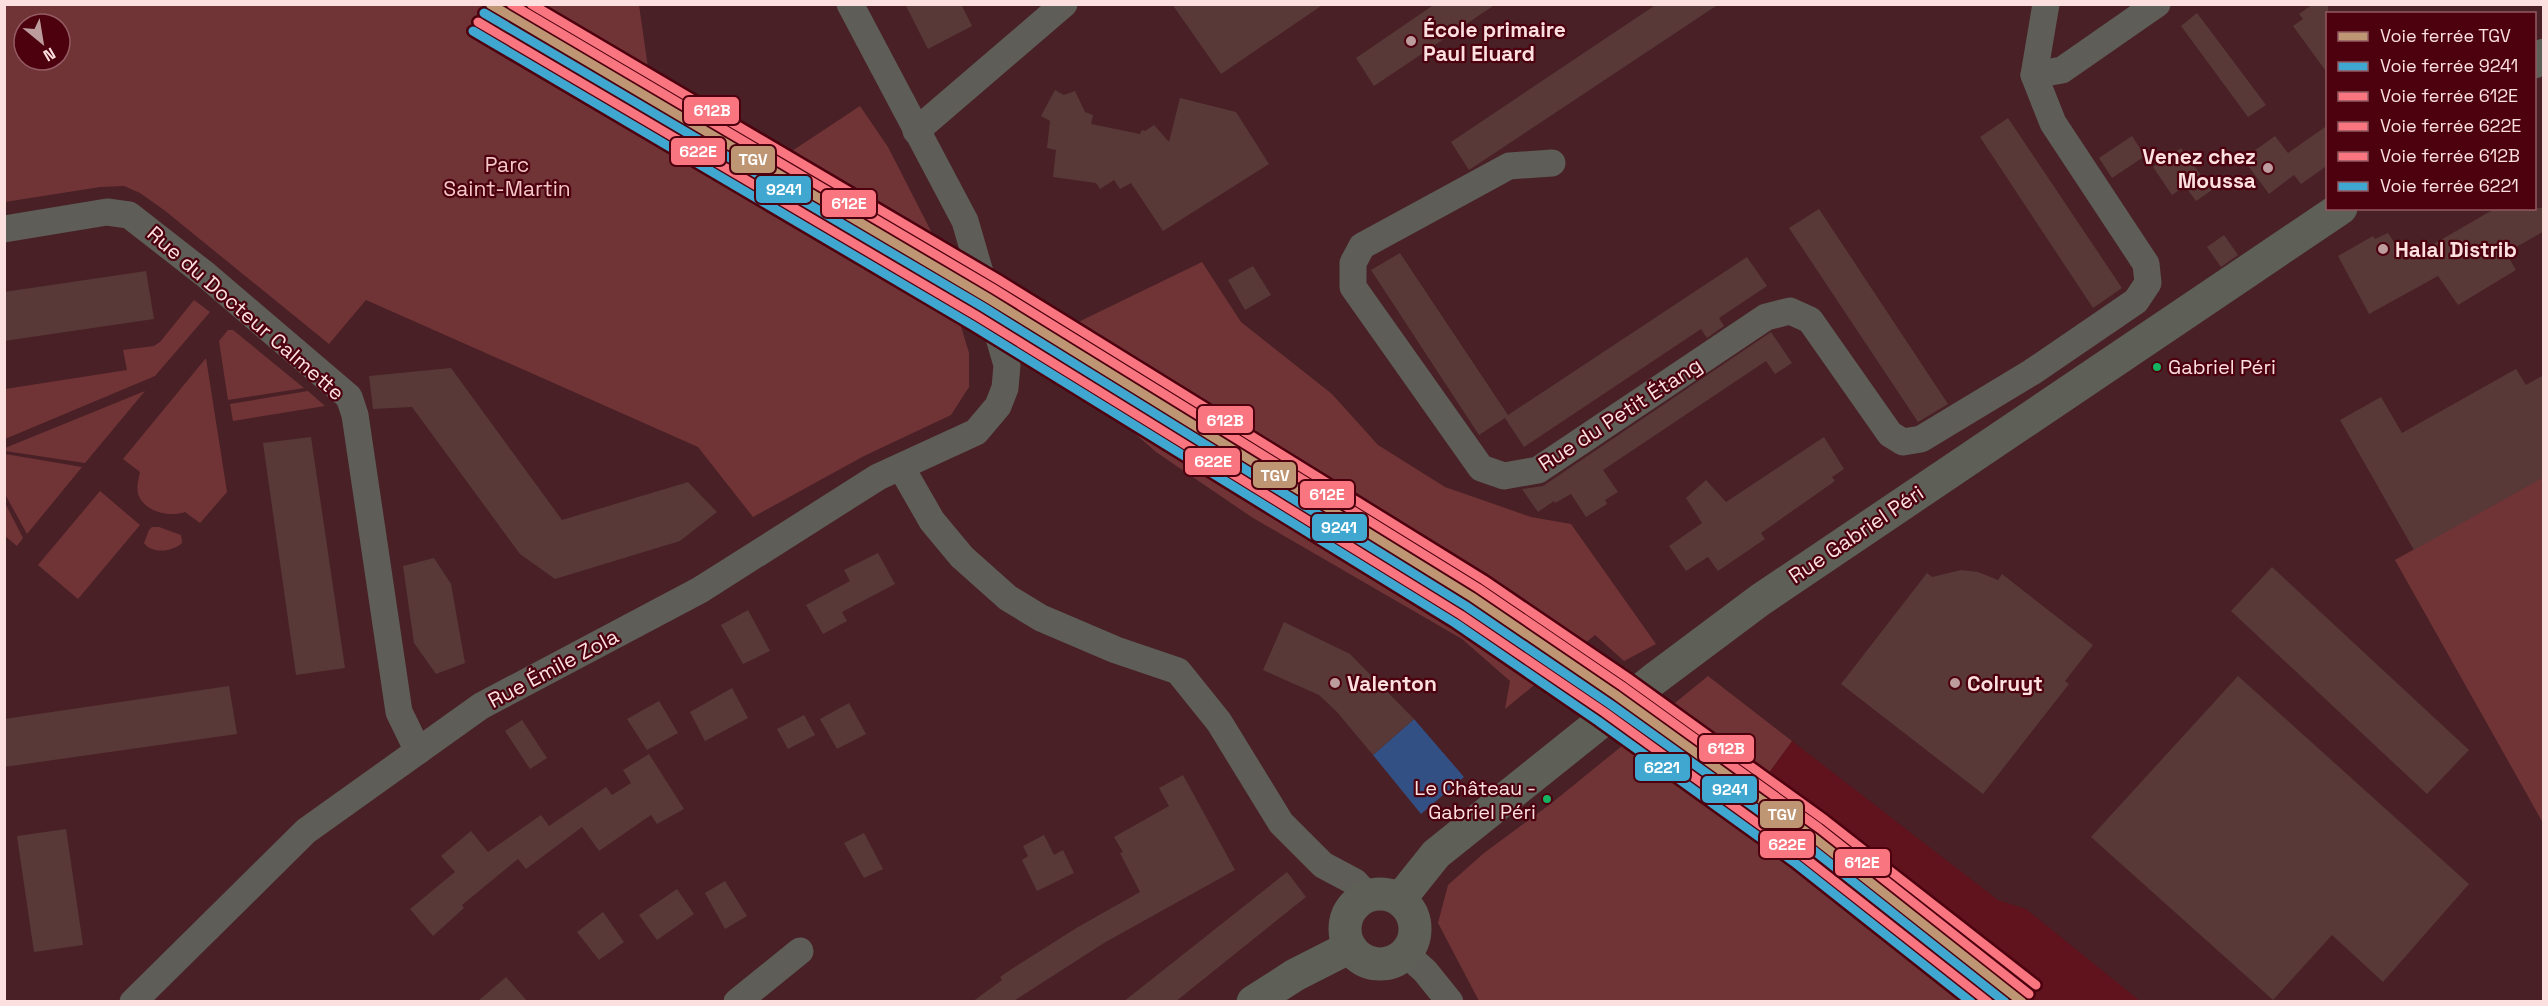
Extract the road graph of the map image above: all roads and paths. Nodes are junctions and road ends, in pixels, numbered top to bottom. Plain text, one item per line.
1 (850, 4) edge
2 (1064, 4) edge
3 (2046, 4) edge
4 (2157, 4) edge
5 (2034, 75) junction
6 (916, 131) junction
7 (1552, 163) dead end
8 (2339, 210) edge
9 (4, 229) edge
10 (2032, 372) junction
11 (2054, 403) junction
12 (901, 467) junction
13 (418, 751) junction
14 (1384, 898) junction
15 (1350, 947) junction
16 (800, 951) dead end
17 (1406, 954) junction
18 (133, 1002) edge
19 (737, 1002) edge
20 (1253, 1002) edge
21 (1450, 1002) edge

1 - 6 street
2 - 6 street
3 - 5 street
4 - 5 street
5 - 10 street, Rue du Petit Étang
6 - 12 street, Rue Émile Zola
7 - 10 street, Rue du Petit Étang
8 - 11 street, Rue Gabriel Péri
9 - 13 street, Rue du Docteur Calmette
10 - 11 street
11 - 14 street, Rue Gabriel Péri
12 - 13 street, Rue Émile Zola
12 - 14 street
13 - 18 street, Rue Émile Zola
14 - 15 street
14 - 17 street
15 - 17 street
15 - 20 street
16 - 19 street
17 - 21 street

